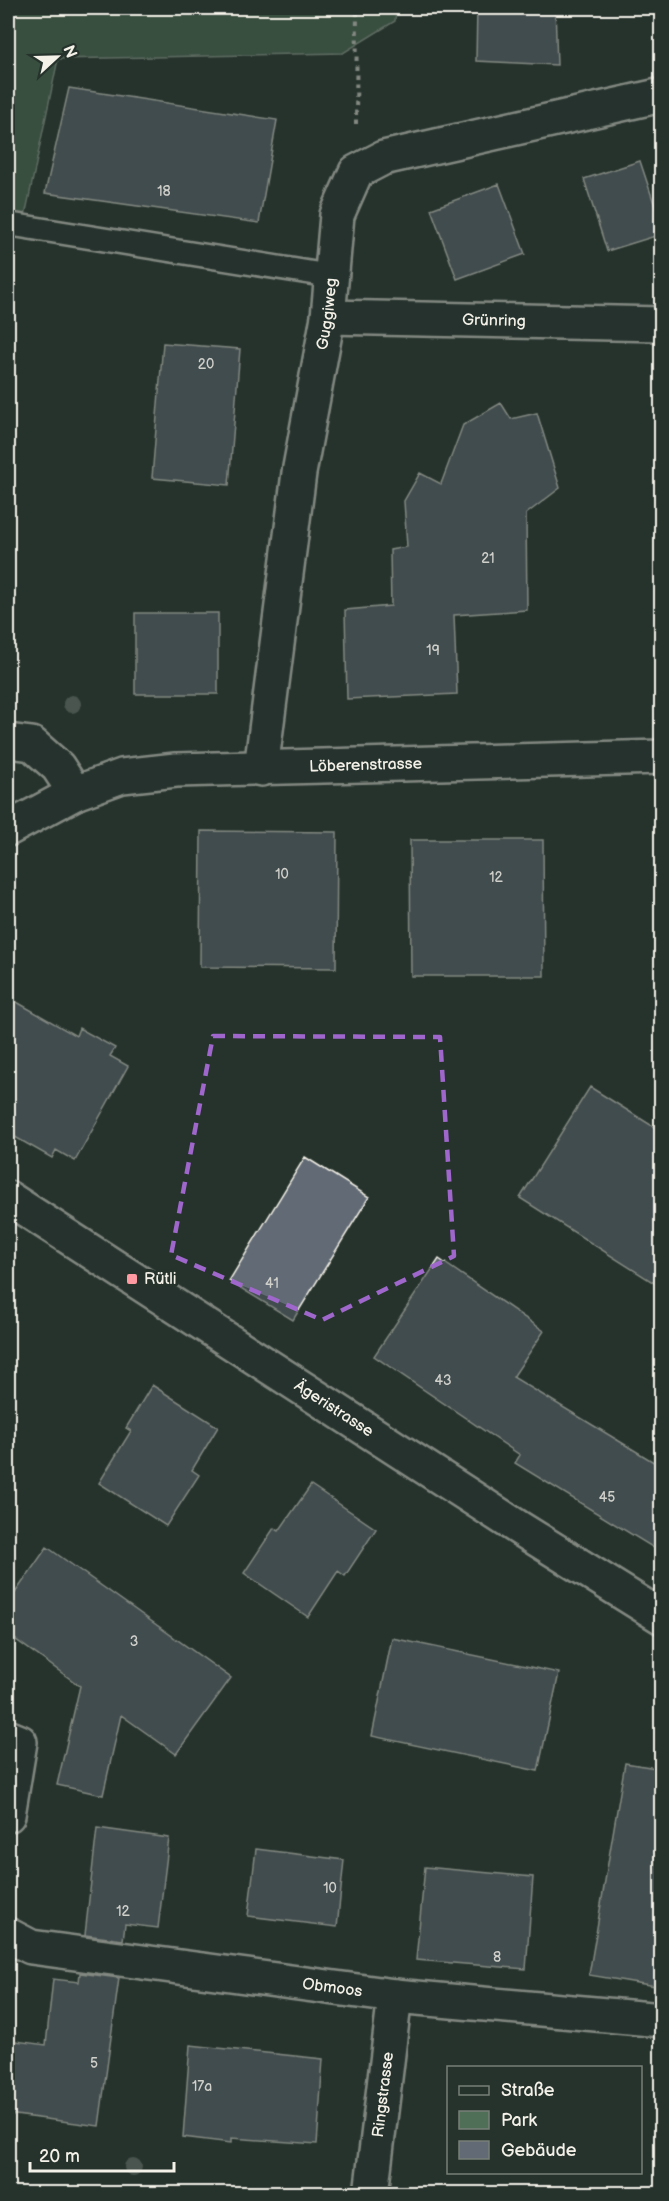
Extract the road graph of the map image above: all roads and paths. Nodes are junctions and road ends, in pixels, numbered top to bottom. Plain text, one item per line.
1 (357, 8) edge
2 (662, 95) edge
3 (356, 172) junction
4 (8, 224) edge
5 (331, 276) junction
6 (328, 318) junction
7 (662, 324) edge
8 (8, 741) edge
9 (662, 757) edge
10 (261, 769) junction
11 (75, 793) junction
12 (8, 829) edge
13 (8, 1198) edge
14 (662, 1617) edge
15 (8, 1737) edge
16 (8, 1815) edge
17 (8, 1935) edge
18 (395, 1996) junction
19 (662, 2020) edge
20 (371, 2193) edge

1 - 3 path
2 - 3 street
3 - 5 street, Guggiweg
4 - 5 lane
5 - 6 street, Guggiweg
6 - 7 street, Grünring
6 - 10 street, Guggiweg
8 - 11 street
9 - 10 street, Löberenstrasse
10 - 11 street, Löberenstrasse
11 - 12 street, Löberenstrasse
13 - 14 street, Ägeristrasse
15 - 16 street
17 - 18 street, Obmoos
18 - 19 street, Obmoos
18 - 20 street, Ringstrasse

